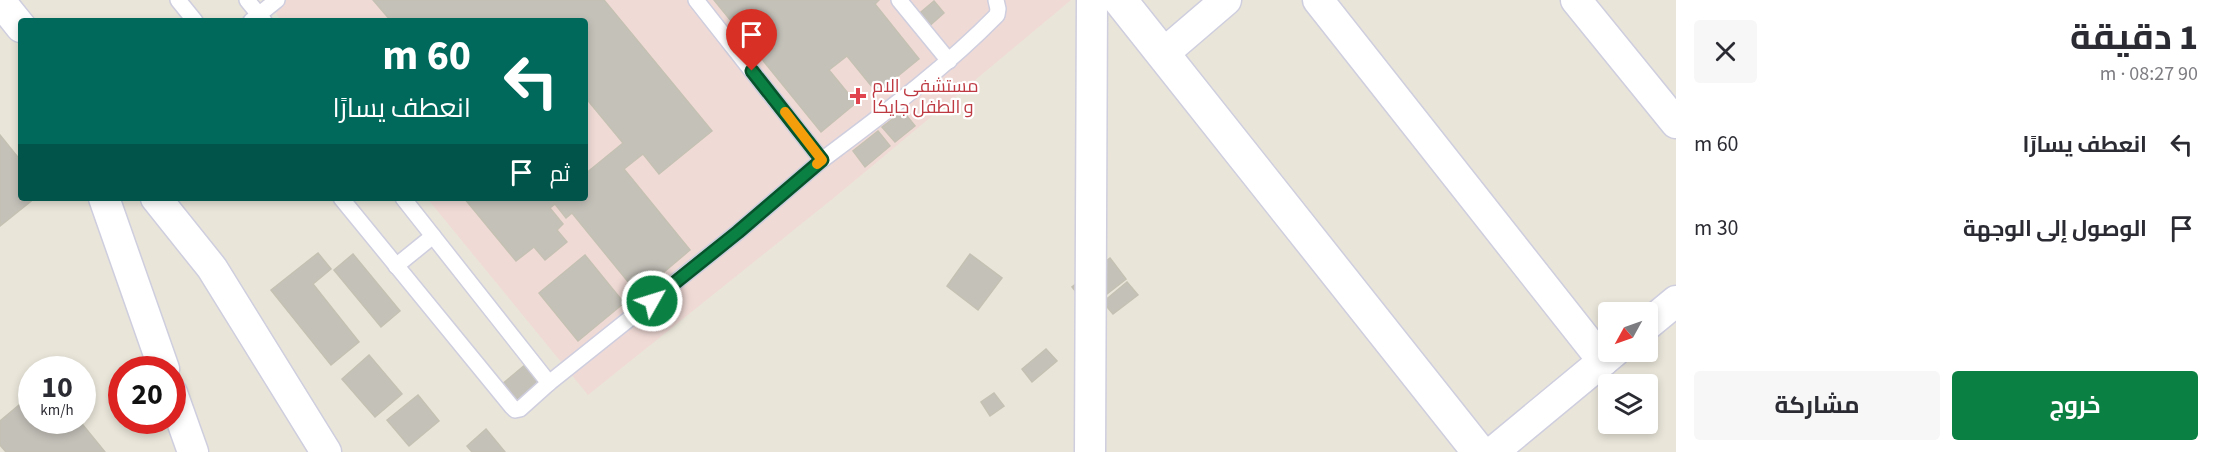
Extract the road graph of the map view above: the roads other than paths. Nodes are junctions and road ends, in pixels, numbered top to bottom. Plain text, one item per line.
1 (178, 0) edge
2 (247, 0) edge
3 (278, 0) edge
4 (696, 0) edge
5 (899, 0) edge
6 (996, 0) edge
7 (1092, 0) edge
8 (1120, 0) edge
9 (1226, 0) edge
10 (1318, 0) edge
11 (1576, 0) edge
12 (0, 1) edge
13 (193, 18) edge
14 (257, 18) edge
15 (259, 18) edge
16 (18, 23) edge
17 (1163, 54) junction
18 (949, 62) junction
19 (1676, 123) edge
20 (822, 160) junction
21 (105, 201) edge
22 (158, 201) edge
23 (343, 201) edge
24 (405, 201) edge
25 (433, 236) junction
26 (396, 266) junction
27 (1676, 301) edge
28 (1658, 316) edge
29 (1598, 343) edge
30 (159, 356) edge
31 (1602, 362) edge
32 (549, 383) junction
33 (186, 432) edge
34 (193, 452) edge
35 (326, 452) edge
36 (1090, 452) edge
37 (1479, 452) edge
38 (1493, 452) edge

1 - 13 lane
2 - 14 lane
3 - 15 lane
4 - 20 lane
5 - 18 lane
6 - 18 lane
7 - 36 street
8 - 17 street
9 - 17 street
10 - 29 street
11 - 19 street
12 - 16 street
17 - 37 street
18 - 20 lane
20 - 32 lane
21 - 30 street
22 - 35 street
23 - 26 lane
24 - 25 lane
25 - 26 lane
25 - 32 lane
26 - 32 lane
27 - 28 street
31 - 38 street
33 - 34 street

